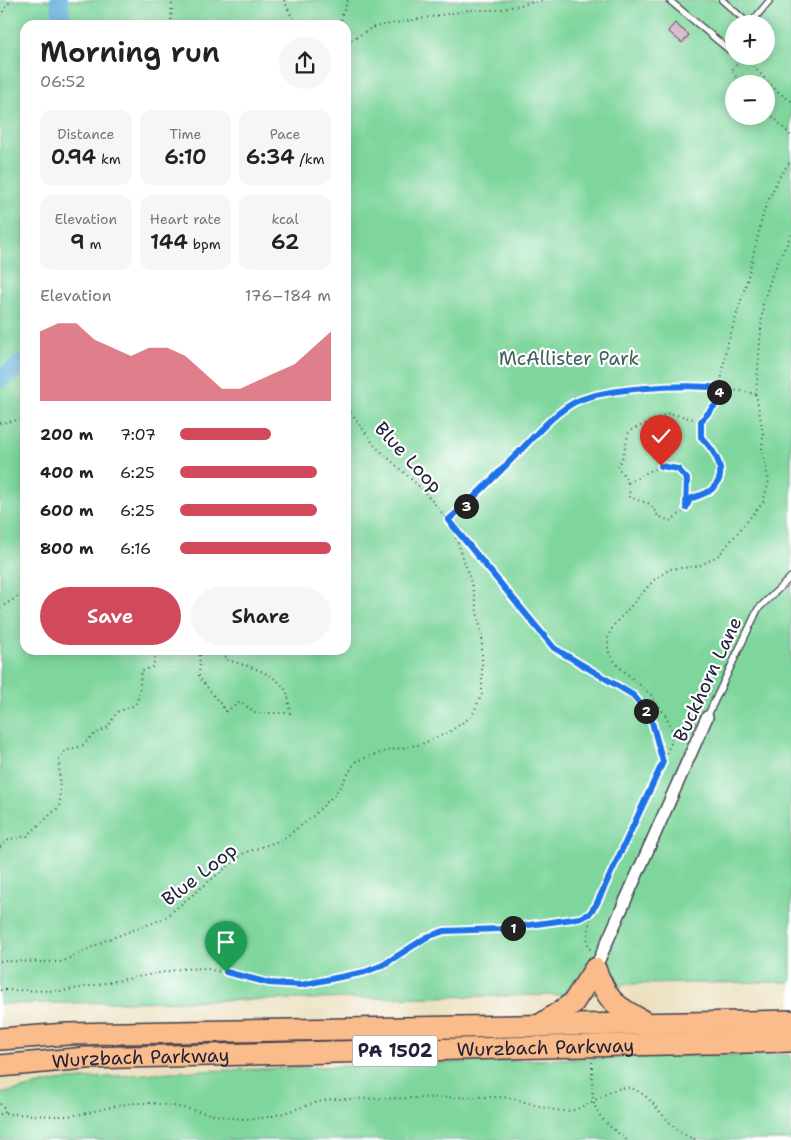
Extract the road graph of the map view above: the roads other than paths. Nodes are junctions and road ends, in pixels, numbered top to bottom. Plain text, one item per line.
1 (669, 0) edge
2 (722, 0) edge
3 (770, 0) edge
4 (740, 15) edge
5 (758, 15) edge
6 (725, 47) edge
7 (791, 577) edge
8 (707, 717) joint
9 (594, 961) junction
10 (791, 1021) edge
11 (649, 1024) junction
12 (537, 1027) junction
13 (0, 1039) edge
14 (791, 1041) edge
15 (0, 1066) edge

1 - 6 lane
2 - 4 lane
3 - 5 lane
7 - 8 lane, Buckhorn Lane
8 - 9 street, Buckhorn Lane
9 - 11 highway
9 - 12 highway
10 - 11 highway, Wurzbach Parkway / PA 1502
11 - 12 highway, Wurzbach Parkway / PA 1502
12 - 13 highway, Wurzbach Parkway / PA 1502
14 - 15 highway, Wurzbach Parkway / PA 1502

